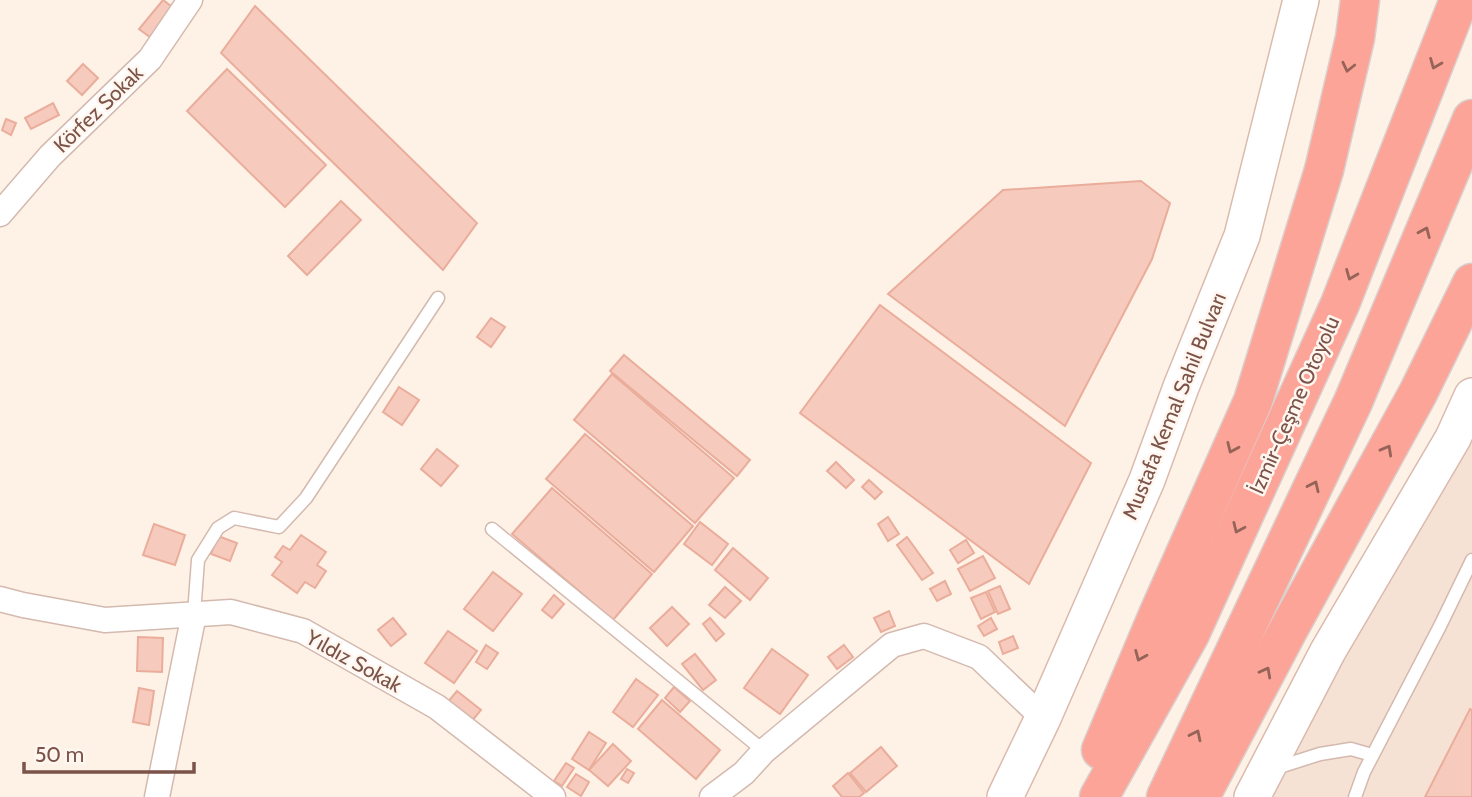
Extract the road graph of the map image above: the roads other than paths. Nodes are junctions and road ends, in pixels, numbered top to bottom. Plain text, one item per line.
1 (190, 0) edge
2 (1301, 0) edge
3 (1360, 0) edge
4 (1385, 0) edge
5 (1459, 0) edge
6 (1472, 119) edge
7 (0, 214) edge
8 (1472, 283) edge
9 (439, 298) dead end
10 (1472, 396) edge
11 (1253, 401) junction
12 (492, 529) dead end
13 (1472, 560) edge
14 (0, 599) edge
15 (194, 614) junction
16 (1042, 718) junction
17 (764, 751) junction
18 (1372, 755) junction
19 (1259, 784) edge
20 (157, 797) edge
21 (552, 797) edge
22 (712, 797) edge
23 (1005, 797) edge
24 (1081, 797) edge
25 (1099, 797) edge
26 (1166, 797) edge
27 (1200, 797) edge
28 (1355, 797) edge

1 - 7 street, Körfez Sokak
2 - 16 main road, Mustafa Kemal Sahil Bulvarı
3 -> 11 highway
4 - 11 highway
5 -> 25 highway, İzmir-Çeşme Otoyolu
26 -> 6 highway
27 -> 8 highway
9 - 15 lane
10 - 19 main road
11 -> 24 highway
12 - 17 lane
13 - 18 lane
14 - 15 street, Yıldız Sokak
15 - 20 street
15 - 21 street, Yıldız Sokak
16 - 17 street
16 - 23 main road, Mustafa Kemal Sahil Bulvarı
17 - 22 street
18 - 19 lane
18 - 28 lane

